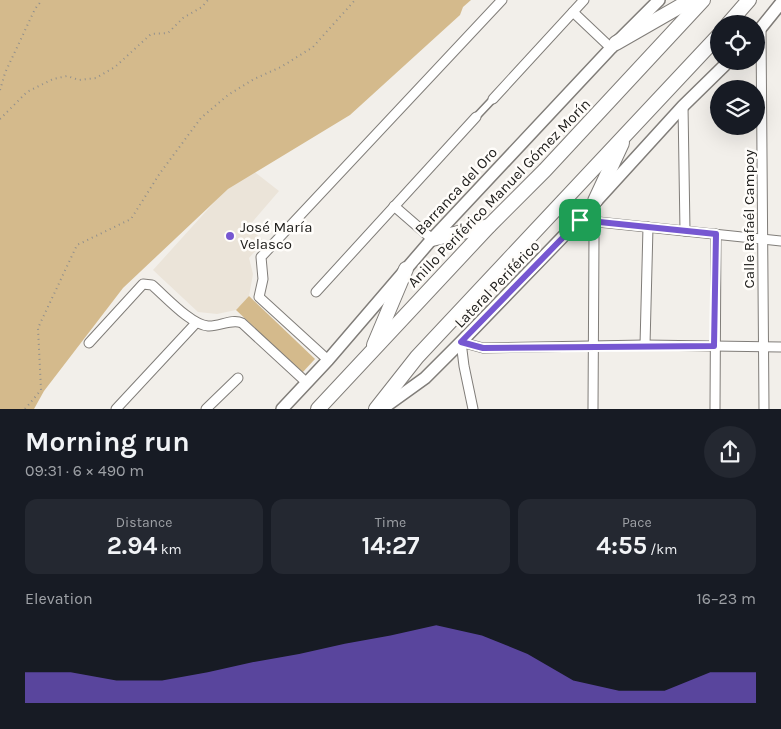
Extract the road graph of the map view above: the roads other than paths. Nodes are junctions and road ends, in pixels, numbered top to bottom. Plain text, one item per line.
1 (502, 0) edge
2 (584, 0) edge
3 (659, 0) edge
4 (691, 0) edge
5 (703, 0) edge
6 (750, 0) edge
7 (781, 1) edge
8 (573, 12) junction
9 (736, 15) edge
10 (765, 23) edge
11 (710, 44) edge
12 (614, 45) junction
13 (720, 70) edge
14 (760, 70) edge
15 (493, 99) joint
16 (683, 106) junction
17 (476, 117) joint
18 (627, 132) junction
19 (595, 201) junction
20 (394, 206) junction
21 (580, 220) junction
22 (488, 226) junction
23 (648, 227) junction
24 (685, 231) junction
25 (716, 234) junction
26 (432, 239) junction
27 (763, 239) junction
28 (781, 241) edge
29 (406, 269) junction
30 (316, 292) dead end
31 (196, 323) junction
32 (461, 342) junction
33 (89, 343) dead end
34 (645, 346) junction
35 (714, 346) junction
36 (593, 347) junction
37 (764, 347) junction
38 (781, 347) edge
39 (371, 353) junction
40 (328, 360) junction
41 (238, 378) dead end
42 (306, 382) junction
43 (116, 409) edge
44 (206, 409) edge
45 (282, 409) edge
46 (318, 409) edge
47 (376, 409) edge
48 (382, 409) edge
49 (473, 409) edge
50 (593, 409) edge
51 (715, 409) edge
52 (764, 409) edge

1 - 40 street
2 - 8 street
3 - 12 street, Barranca del Oro
4 - 12 highway
5 - 22 highway, Anillo Periférico Manuel Gómez Morín
6 - 9 highway
7 - 10 street
8 - 12 street
8 - 15 street
11 - 18 highway
12 - 26 street, Barranca del Oro
13 - 16 street, Lateral Periférico
14 - 27 street, Calle Rafaél Campoy
15 - 17 street
16 - 19 street, Lateral Periférico
16 - 24 street
17 - 20 street
18 - 19 highway
18 - 47 highway
19 - 21 street, Lateral Periférico
20 - 26 street
20 - 30 street
21 - 23 street
21 - 32 street, Lateral Periférico
21 - 36 street
22 - 26 highway
22 - 39 highway, Anillo Periférico Manuel Gómez Morín
23 - 24 street
23 - 34 street
24 - 25 street
25 - 27 street
25 - 35 street
26 - 29 street, Barranca del Oro
27 - 28 street
27 - 37 street, Calle Rafaél Campoy
29 - 39 highway
29 - 40 street, Barranca del Oro
31 - 33 street
31 - 42 street
31 - 43 street
32 - 36 street
32 - 48 street, Lateral Periférico
32 - 49 street
34 - 35 street
34 - 36 street
35 - 37 street
35 - 51 street
36 - 50 street
37 - 38 street
37 - 52 street, Calle Rafaél Campoy
39 - 46 highway, Anillo Periférico Manuel Gómez Morín
40 - 42 street, Barranca del Oro
41 - 44 street
42 - 45 street, Barranca del Oro

